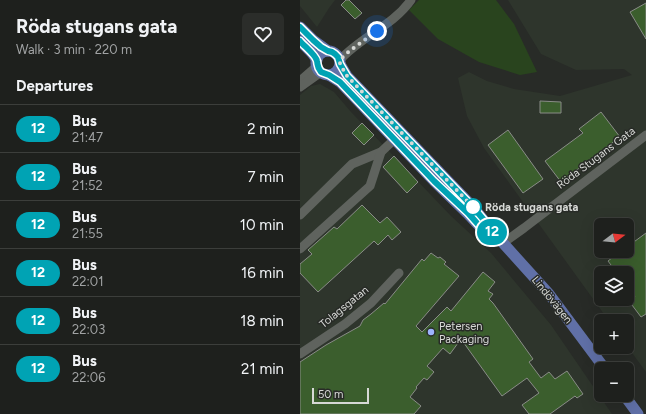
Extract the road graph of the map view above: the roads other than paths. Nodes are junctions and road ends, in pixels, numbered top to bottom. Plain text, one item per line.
1 (410, 0) edge
2 (300, 27) edge
3 (300, 41) edge
4 (336, 57) junction
5 (321, 68) junction
6 (300, 81) edge
7 (300, 87) edge
8 (646, 135) edge
9 (398, 136) junction
10 (381, 152) junction
11 (300, 215) edge
12 (499, 239) junction
13 (300, 249) edge
14 (399, 273) dead end
15 (300, 354) edge
16 (600, 362) edge
17 (629, 402) edge
18 (638, 414) edge

1 - 4 street
2 - 4 main road, Lindövägen
3 - 5 main road, Lindövägen
4 - 5 main road
4 - 5 main road
4 - 9 main road, Lindövägen
5 - 6 street
5 - 7 street
5 - 9 main road, Lindövägen
8 - 12 street, Röda Stugans Gata
9 - 10 street
9 - 12 main road, Lindövägen
10 - 11 street
10 - 13 street
12 - 16 main road, Lindövägen
14 - 15 street, Tolagsgatan
17 - 18 main road

